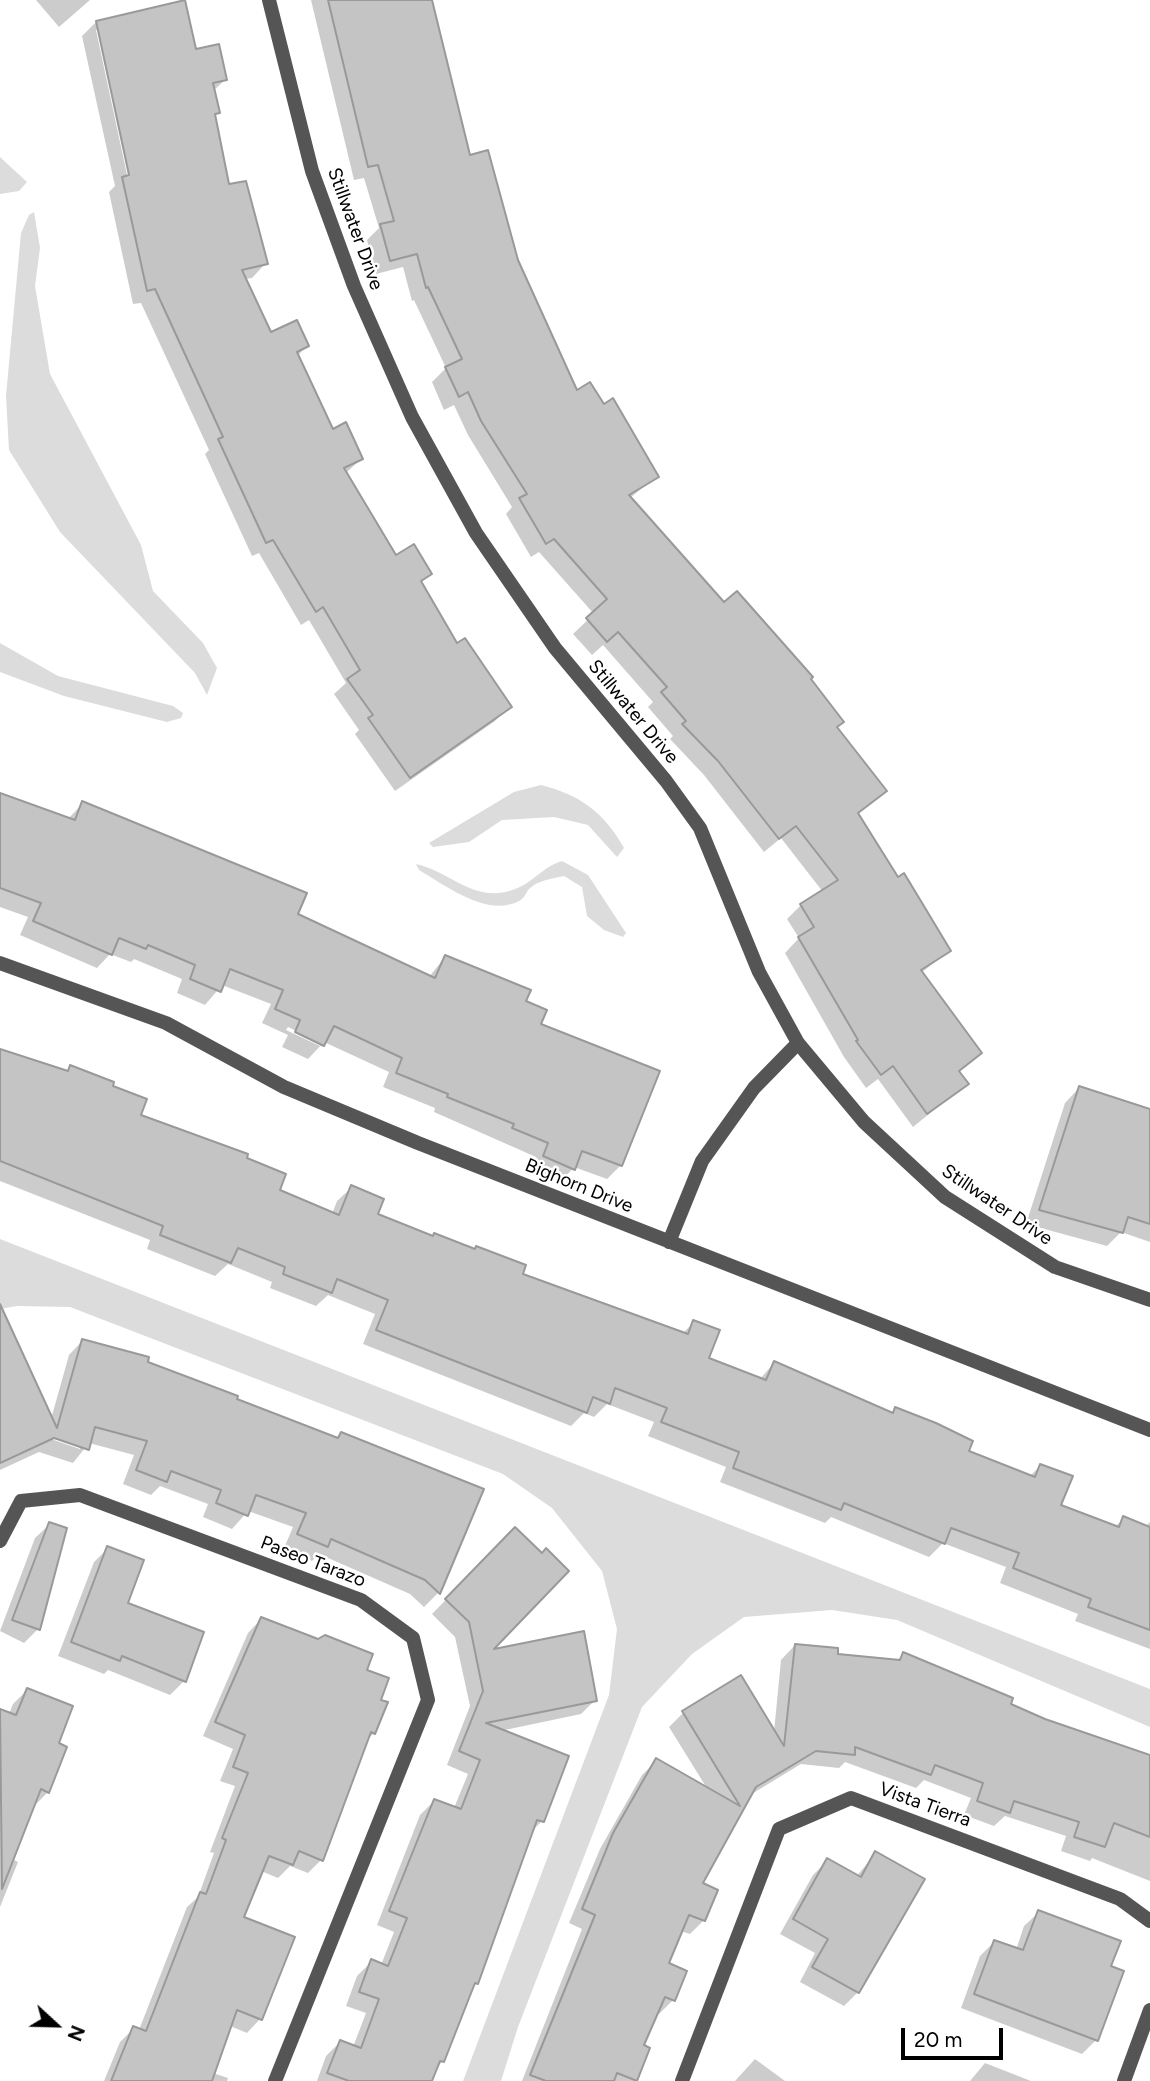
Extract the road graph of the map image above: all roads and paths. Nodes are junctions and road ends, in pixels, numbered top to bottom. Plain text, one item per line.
1 (269, 0) edge
2 (0, 962) edge
3 (798, 1043) junction
4 (669, 1242) junction
5 (1150, 1300) edge
6 (1150, 1430) edge
7 (0, 1541) edge
8 (1150, 1921) edge
9 (1150, 2010) edge
10 (275, 2081) edge
11 (682, 2081) edge
12 (1124, 2081) edge

1 - 3 street, Stillwater Drive
2 - 4 street, Bighorn Drive
3 - 4 street
3 - 5 street, Stillwater Drive
4 - 6 street, Bighorn Drive
7 - 10 street, Paseo Tarazo
8 - 11 street, Vista Tierra
9 - 12 street

